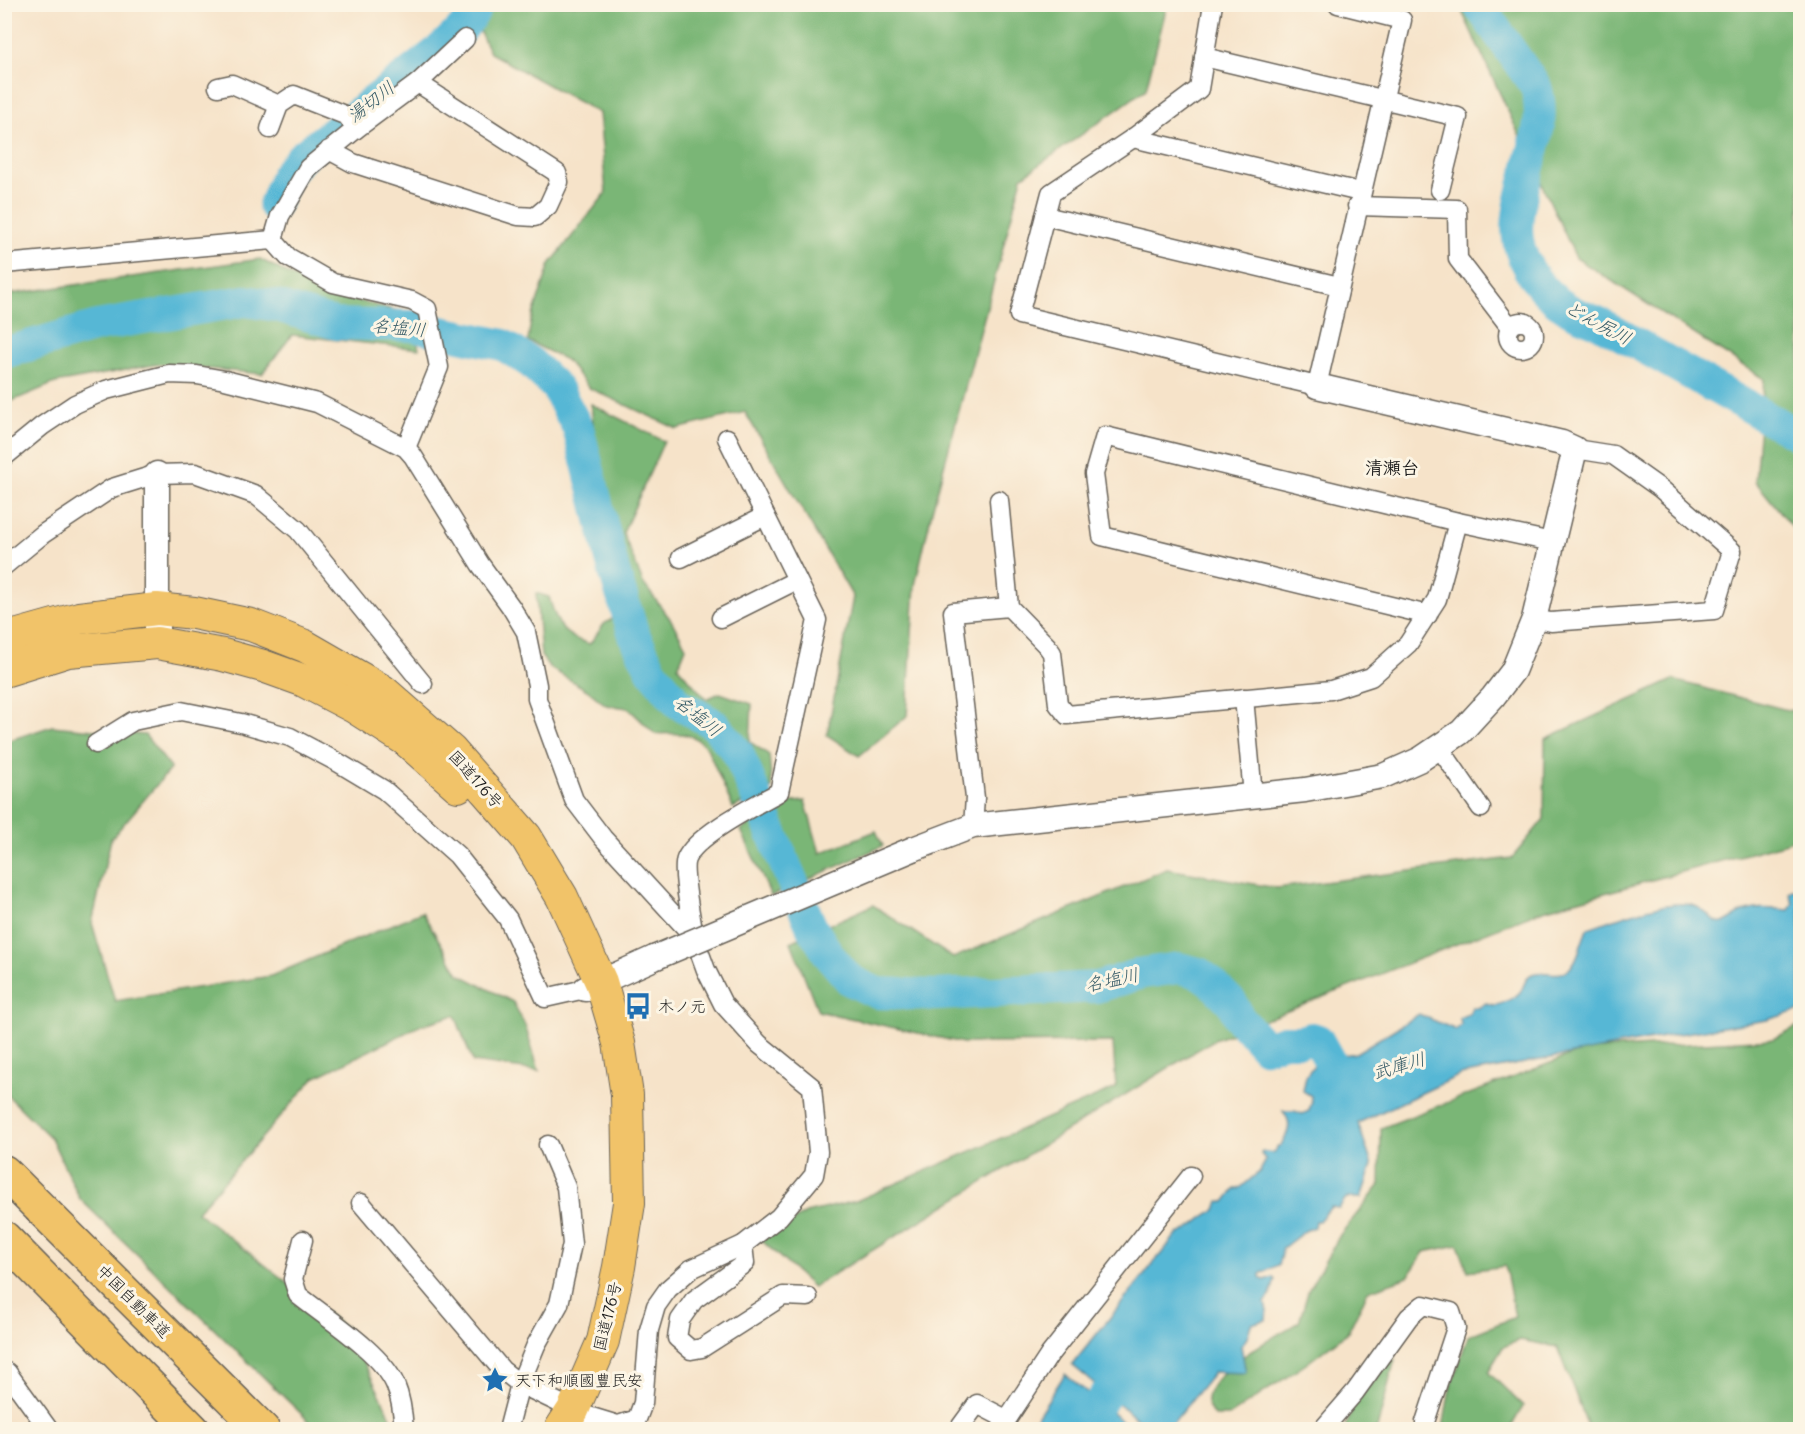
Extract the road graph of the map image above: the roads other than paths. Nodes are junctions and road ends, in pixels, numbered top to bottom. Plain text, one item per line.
1 (1213, 4) edge
2 (1338, 4) edge
3 (465, 39) dead end
4 (1204, 57) junction
5 (418, 83) junction
6 (218, 87) dead end
7 (1383, 100) junction
8 (279, 105) junction
9 (270, 129) dead end
10 (356, 129) junction
11 (1133, 138) junction
12 (329, 150) junction
13 (1440, 189) dead end
14 (1359, 199) junction
15 (1045, 216) junction
16 (273, 240) junction
17 (4, 264) edge
18 (1339, 286) junction
19 (1510, 327) dead end
20 (1317, 386) junction
21 (728, 438) dead end
22 (406, 448) junction
23 (1575, 449) junction
24 (4, 457) edge
25 (158, 474) junction
26 (999, 500) dead end
27 (765, 516) junction
28 (1458, 522) junction
29 (1551, 542) junction
30 (681, 558) dead end
31 (4, 566) edge
32 (797, 580) junction
33 (1009, 607) junction
34 (157, 609) junction
35 (1428, 615) junction
36 (721, 618) dead end
37 (1534, 619) junction
38 (4, 639) edge
39 (157, 643) junction
40 (4, 671) edge
41 (423, 684) dead end
42 (1244, 698) junction
43 (96, 744) dead end
44 (1439, 747) junction
45 (1253, 795) junction
46 (1480, 807) dead end
47 (973, 826) junction
48 (694, 937) junction
49 (593, 986) junction
50 (548, 1145) dead end
51 (4, 1172) edge
52 (1191, 1176) dead end
53 (361, 1203) dead end
54 (4, 1238) edge
55 (303, 1240) dead end
56 (743, 1245) junction
57 (808, 1297) dead end
58 (7, 1372) dead end
59 (520, 1384) junction
60 (566, 1420) edge
61 (1332, 1422) edge
62 (1003, 1424) edge
63 (49, 1430) edge
64 (193, 1430) edge
65 (263, 1430) edge
66 (404, 1430) edge
67 (508, 1430) edge
68 (958, 1430) edge
69 (1322, 1430) edge
70 (1425, 1430) edge

1 - 4 street
2 - 7 street
3 - 5 street
4 - 7 street
4 - 11 street
5 - 10 street
5 - 12 street
6 - 8 street
7 - 13 street
7 - 14 street
8 - 9 street
8 - 10 street
10 - 12 street
11 - 14 street
11 - 15 street
12 - 16 street
14 - 18 street
14 - 19 street
15 - 18 street
15 - 20 street
16 - 17 street
16 - 22 street
18 - 20 street
20 - 23 street
21 - 27 street
22 - 24 street
22 - 48 street
23 - 29 street
23 - 37 street
25 - 31 street
25 - 34 street
25 - 41 street
26 - 33 street
27 - 30 street
27 - 32 street
28 - 29 street
28 - 35 street
28 - 35 street
29 - 37 street
32 - 36 street
32 - 48 street
33 - 42 street
33 - 47 street
34 - 38 highway, 国道176号
34 - 39 street
34 - 49 highway, 国道176号
35 - 42 street
37 - 44 street
39 - 40 highway, 国道176号
39 - 49 highway, 国道176号
42 - 45 street
43 - 49 street
44 - 45 street
44 - 46 street
45 - 47 street
47 - 49 street, bridge
48 - 56 street
49 - 60 highway, 国道176号
50 - 59 street
51 - 65 highway, 中国自動車道
52 - 62 street
53 - 59 street
54 - 64 highway
55 - 66 street
56 - 57 street
56 - 60 street
58 - 63 street
59 - 60 street
59 - 67 street
61 - 69 street
61 - 70 street
62 - 68 street

